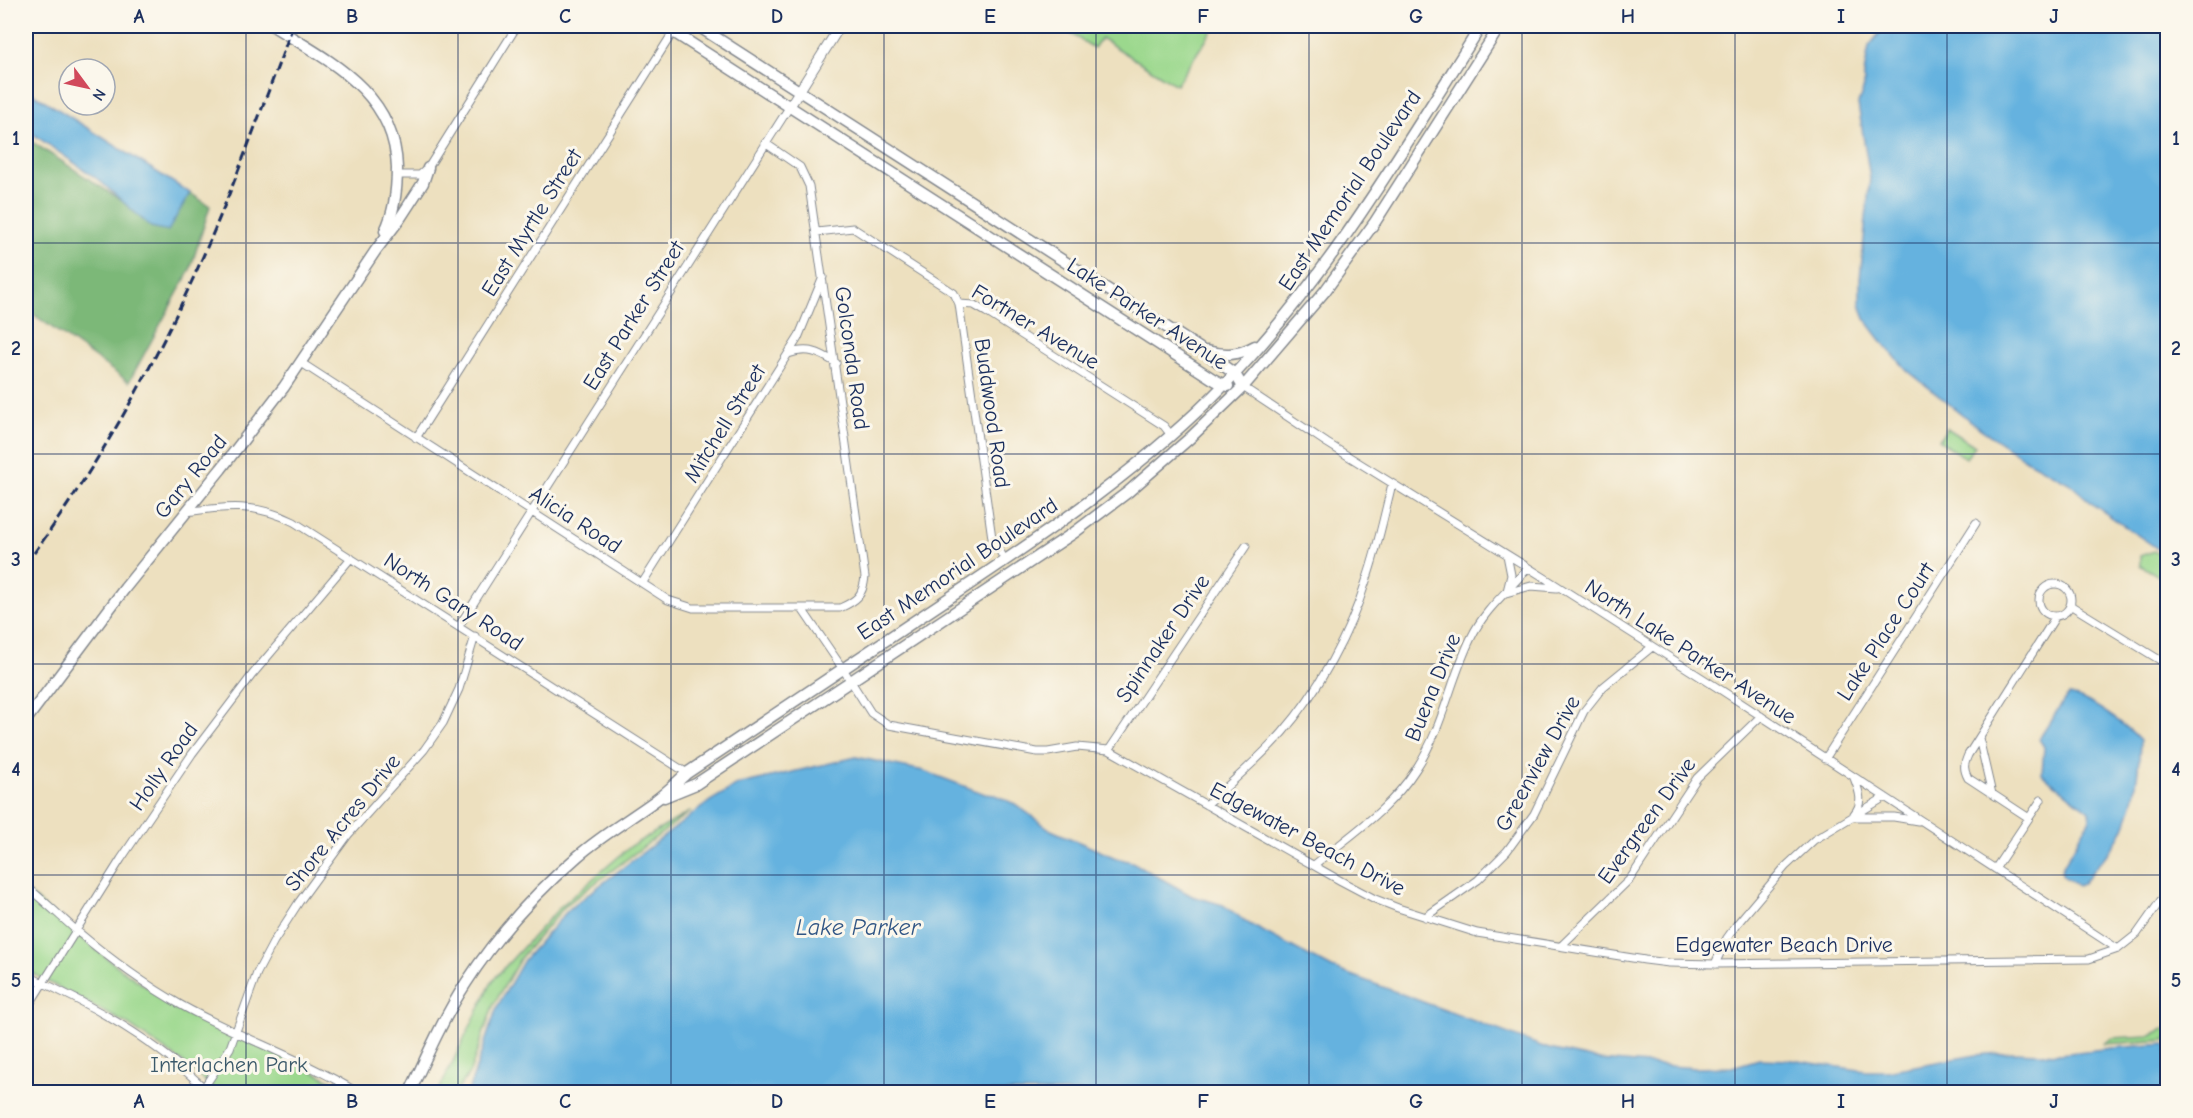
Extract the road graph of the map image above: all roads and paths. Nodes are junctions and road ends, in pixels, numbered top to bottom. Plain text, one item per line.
1 (273, 26) edge
2 (517, 26) edge
3 (698, 26) edge
4 (840, 26) edge
5 (1481, 26) edge
6 (1500, 26) edge
7 (671, 27) edge
8 (800, 91) junction
9 (790, 106) junction
10 (1423, 116) junction
11 (765, 142) junction
12 (1417, 157) junction
13 (428, 168) junction
14 (397, 175) junction
15 (817, 232) junction
16 (376, 250) junction
17 (823, 277) junction
18 (959, 304) junction
19 (1263, 342) junction
20 (1199, 348) junction
21 (788, 354) junction
22 (300, 362) junction
23 (836, 363) junction
24 (1235, 374) junction
25 (1224, 386) junction
26 (1243, 387) junction
27 (1171, 435) junction
28 (416, 438) junction
29 (1392, 484) junction
30 (532, 511) junction
31 (186, 512) junction
32 (1976, 523) dead end
33 (1246, 546) dead end
34 (1507, 555) junction
35 (351, 558) junction
36 (1005, 560) junction
37 (1528, 568) junction
38 (643, 582) junction
39 (1561, 588) junction
40 (1506, 593) junction
41 (859, 597) joint
42 (2070, 605) junction
43 (802, 609) junction
44 (2056, 616) junction
45 (459, 626) junction
46 (475, 636) junction
47 (1652, 647) junction
48 (2168, 665) edge
49 (843, 669) junction
50 (851, 682) junction
51 (1761, 716) junction
52 (26, 720) edge
53 (1978, 738) junction
54 (1109, 750) junction
55 (1825, 759) junction
56 (687, 773) junction
57 (1854, 778) junction
58 (670, 794) junction
59 (1992, 794) junction
60 (1885, 797) junction
61 (658, 799) junction
62 (2041, 800) dead end
63 (1206, 806) junction
64 (1852, 817) junction
65 (2029, 818) junction
66 (1923, 822) junction
67 (1314, 865) junction
68 (1995, 869) junction
69 (26, 886) edge
70 (2168, 890) edge
71 (1425, 917) junction
72 (76, 930) junction
73 (1561, 946) junction
74 (2118, 949) junction
75 (1715, 964) junction
76 (26, 975) edge
77 (43, 983) junction
78 (26, 1010) edge
79 (236, 1033) junction
80 (204, 1091) edge
81 (357, 1092) edge
82 (410, 1092) edge

1 - 14 main road
2 - 13 street
3 - 8 main road, Lake Parker Avenue
4 - 8 street, East Parker Street
5 - 10 main road, East Memorial Boulevard
6 - 12 main road, East Memorial Boulevard
7 - 9 main road, Lake Parker Avenue
7 - 28 street, East Myrtle Street
8 - 9 street, East Parker Street
8 - 20 main road, Lake Parker Avenue
9 - 11 street, East Parker Street
9 - 25 main road, Lake Parker Avenue
10 - 12 main road
10 - 19 main road, East Memorial Boulevard
11 - 15 street, Golconda Road
11 - 30 street, East Parker Street
12 - 26 main road, East Memorial Boulevard
13 - 14 street
13 - 16 main road
14 - 16 main road
15 - 17 street, Golconda Road
15 - 18 street, Fortner Avenue
16 - 22 main road, Gary Road
17 - 21 street, Mitchell Street
17 - 23 street, Golconda Road
18 - 27 street, Fortner Avenue
18 - 36 street, Buddwood Road
19 - 20 main road
19 - 24 main road, East Memorial Boulevard
20 - 24 main road, Lake Parker Avenue
21 - 23 street
21 - 38 street, Mitchell Street
22 - 28 street, Alicia Road
22 - 31 main road, Gary Road
23 - 41 street, Golconda Road
24 - 25 main road, East Memorial Boulevard
24 - 26 main road, Lake Parker Avenue
25 - 26 main road, Lake Parker Avenue
25 - 27 main road, East Memorial Boulevard
26 - 29 street, North Lake Parker Avenue
26 - 50 main road, East Memorial Boulevard
27 - 36 main road, East Memorial Boulevard
28 - 30 street, Alicia Road
29 - 34 street, North Lake Parker Avenue
29 - 63 street
30 - 38 street, Alicia Road
30 - 45 street, East Parker Street
31 - 35 street, North Gary Road
31 - 52 main road, Gary Road
32 - 55 street, Lake Place Court
33 - 54 street, Spinnaker Drive
34 - 37 street, North Lake Parker Avenue
34 - 40 street
35 - 45 street, North Gary Road
35 - 72 street, Holly Road
36 - 49 main road, East Memorial Boulevard
37 - 39 street, North Lake Parker Avenue
37 - 40 street, Buena Drive
38 - 43 street, Alicia Road
39 - 40 street
39 - 47 street, North Lake Parker Avenue
40 - 67 street, Buena Drive
41 - 43 street, Alicia Road
42 - 44 street
42 - 44 street
42 - 48 street
43 - 49 street, Edgewater Beach Drive
44 - 53 street
45 - 46 street, North Gary Road
46 - 56 street, North Gary Road
46 - 79 street, Shore Acres Drive
47 - 51 street, North Lake Parker Avenue
47 - 71 street, Greenview Drive
49 - 50 street, Edgewater Beach Drive
49 - 56 main road, East Memorial Boulevard
50 - 54 street, Edgewater Beach Drive
50 - 58 main road, East Memorial Boulevard
51 - 55 street, North Lake Parker Avenue
51 - 73 street, Evergreen Drive
53 - 59 street
53 - 59 street
54 - 63 street, Edgewater Beach Drive
55 - 57 street, North Lake Parker Avenue
56 - 58 main road
56 - 61 main road, East Memorial Boulevard
57 - 60 street, North Lake Parker Avenue
57 - 64 street
58 - 61 main road, East Memorial Boulevard
59 - 65 street
60 - 64 street
60 - 66 street, North Lake Parker Avenue
61 - 82 main road, East Memorial Boulevard
62 - 65 street
63 - 67 street, Edgewater Beach Drive
64 - 66 street
64 - 75 street
65 - 68 street
66 - 68 street, North Lake Parker Avenue
67 - 71 street, Edgewater Beach Drive
68 - 74 street, North Lake Parker Avenue
69 - 72 street
70 - 74 street
71 - 73 street, Edgewater Beach Drive
72 - 77 street, Holly Road
72 - 79 street
73 - 75 street, Edgewater Beach Drive
74 - 75 street, Edgewater Beach Drive
76 - 77 street
77 - 78 street, Holly Road
77 - 80 street
79 - 80 street, Shore Acres Drive
79 - 81 street

